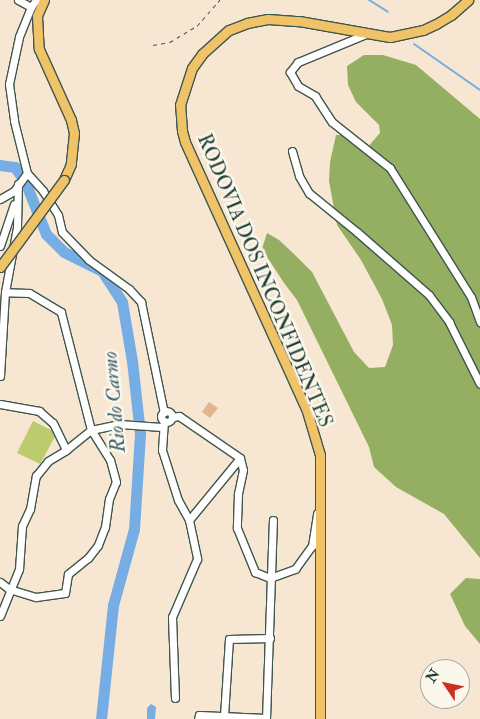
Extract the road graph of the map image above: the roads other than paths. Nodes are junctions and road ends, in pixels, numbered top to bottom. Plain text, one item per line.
1 (18, 0) edge
2 (36, 0) edge
3 (44, 0) edge
4 (468, 0) edge
5 (30, 7) junction
6 (366, 34) junction
7 (292, 151) dead end
8 (27, 174) junction
9 (18, 184) junction
10 (17, 196) junction
11 (0, 199) edge
12 (0, 246) edge
13 (0, 267) edge
14 (5, 292) junction
15 (480, 322) edge
16 (0, 376) edge
17 (480, 384) edge
18 (0, 404) edge
19 (163, 420) junction
20 (91, 430) junction
21 (66, 450) junction
22 (240, 458) junction
23 (322, 480) junction
24 (189, 520) junction
25 (273, 520) dead end
26 (270, 578) junction
27 (0, 582) edge
28 (9, 589) junction
29 (0, 616) edge
30 (270, 638) junction
31 (175, 698) dead end
32 (224, 716) junction
33 (198, 717) edge
34 (266, 718) edge
35 (320, 719) edge

1 - 5 street
2 - 5 street
3 - 13 main road, bridge
4 - 6 main road, RODOVIA DOS INCONFIDENTES
5 - 8 street
6 - 15 street
6 - 23 main road, RODOVIA DOS INCONFIDENTES
7 - 17 street
8 - 9 street
8 - 19 street
9 - 10 street
9 - 11 street
10 - 12 street
10 - 14 street
14 - 16 street
14 - 20 street
18 - 21 street
19 - 20 street
19 - 22 street
19 - 24 street
20 - 21 street
20 - 28 street
21 - 28 street
22 - 24 street
22 - 26 street
23 - 26 street
23 - 35 main road, RODOVIA DOS INCONFIDENTES
24 - 31 street
25 - 26 street
26 - 30 street
27 - 28 street
28 - 29 street
30 - 32 street
30 - 34 street
32 - 33 street
32 - 34 street

